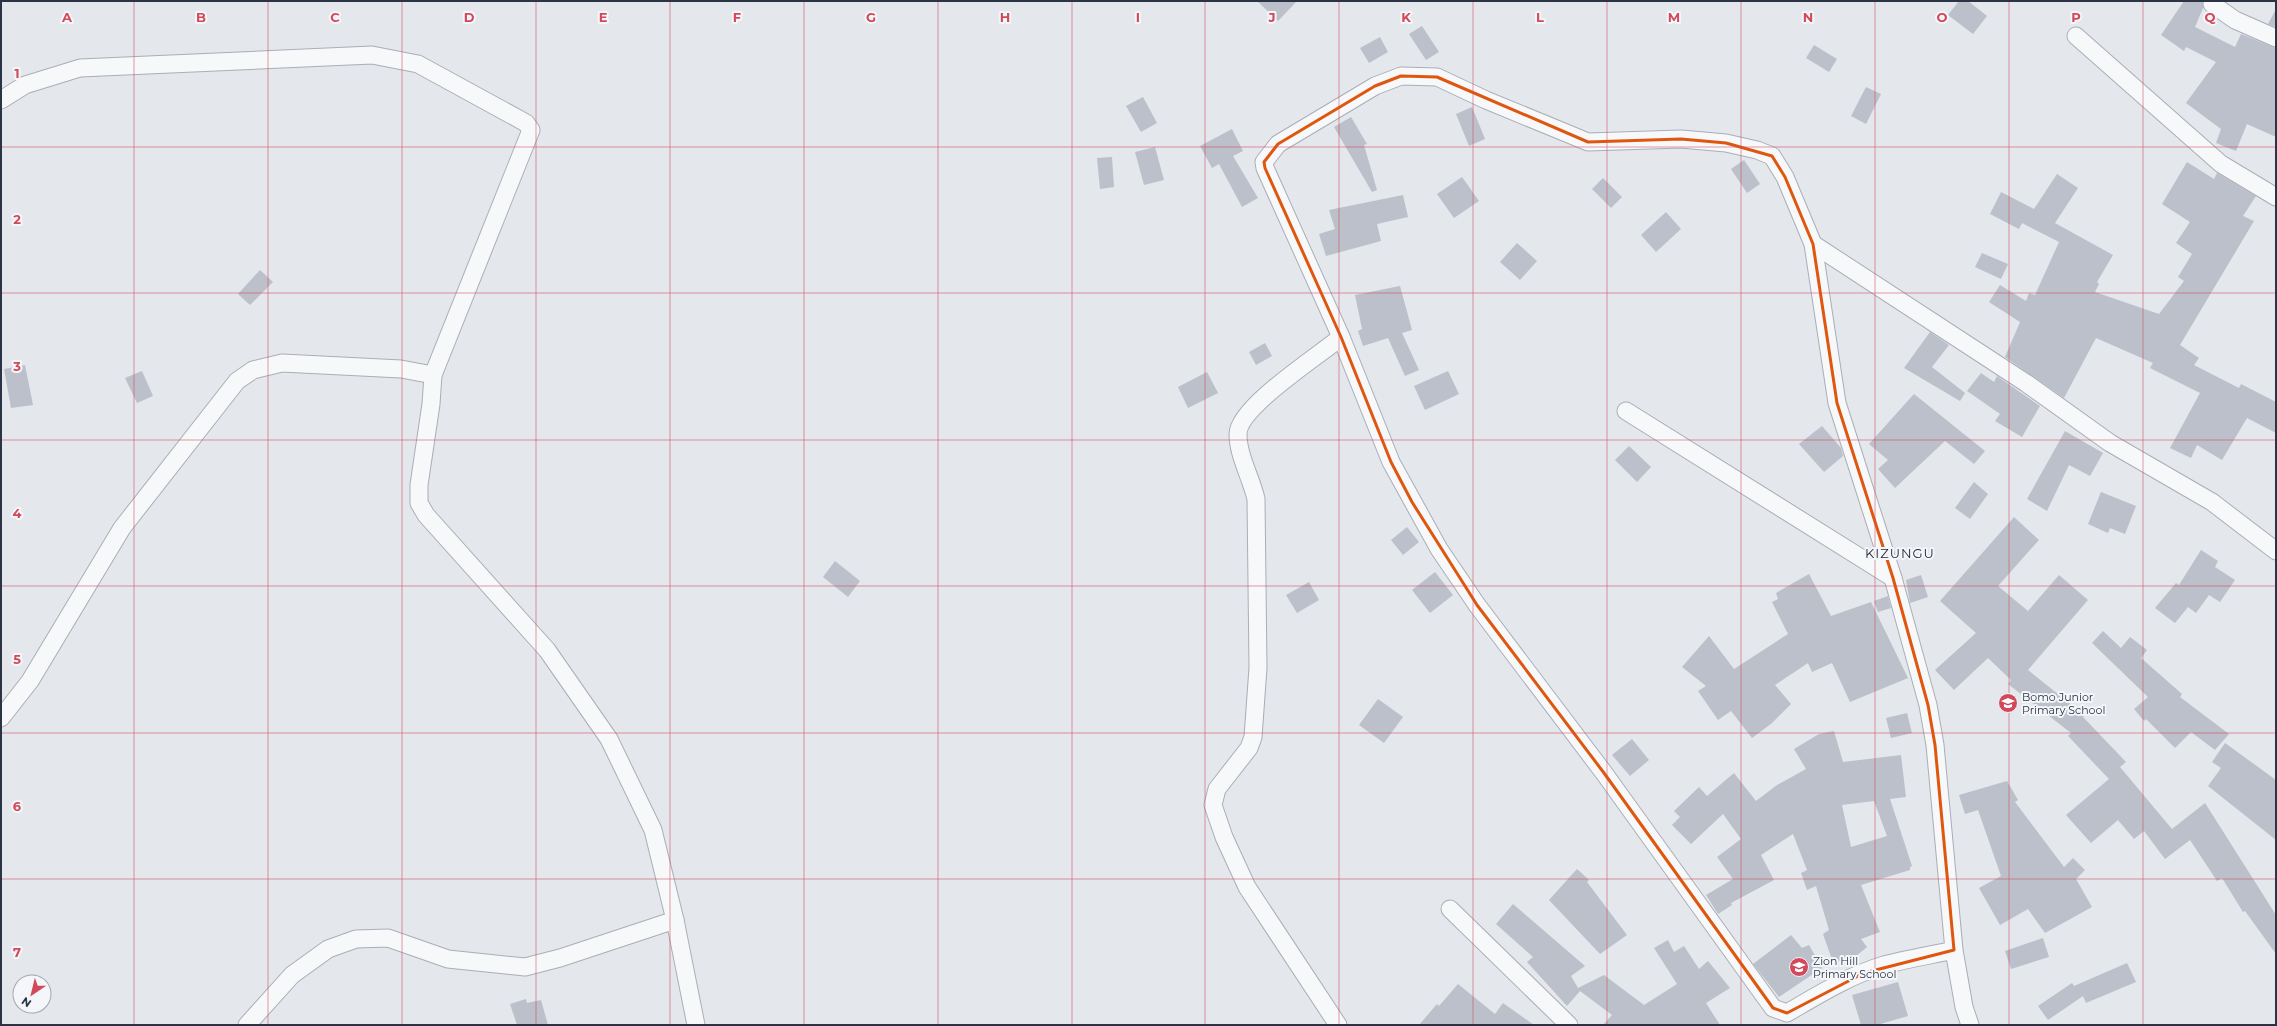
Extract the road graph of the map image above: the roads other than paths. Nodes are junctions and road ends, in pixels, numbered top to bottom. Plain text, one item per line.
1 (2214, 1) edge
2 (2076, 36) dead end
3 (2276, 38) edge
4 (1, 100) edge
5 (2276, 198) edge
6 (1813, 244) junction
7 (1341, 337) junction
8 (433, 376) junction
9 (1626, 411) dead end
10 (2276, 551) edge
11 (1893, 578) junction
12 (1, 718) edge
13 (1450, 909) dead end
14 (675, 920) junction
15 (1954, 950) junction
16 (246, 1025) edge
17 (696, 1025) edge
18 (1338, 1025) edge
19 (1569, 1025) edge
20 (1970, 1025) edge

1 - 3 street
2 - 5 street
4 - 8 street
6 - 7 street
6 - 10 street
6 - 11 street
7 - 15 street
7 - 18 street
8 - 12 street
8 - 14 street
9 - 11 street
11 - 15 street
13 - 19 street
14 - 16 street
14 - 17 street
15 - 20 street

